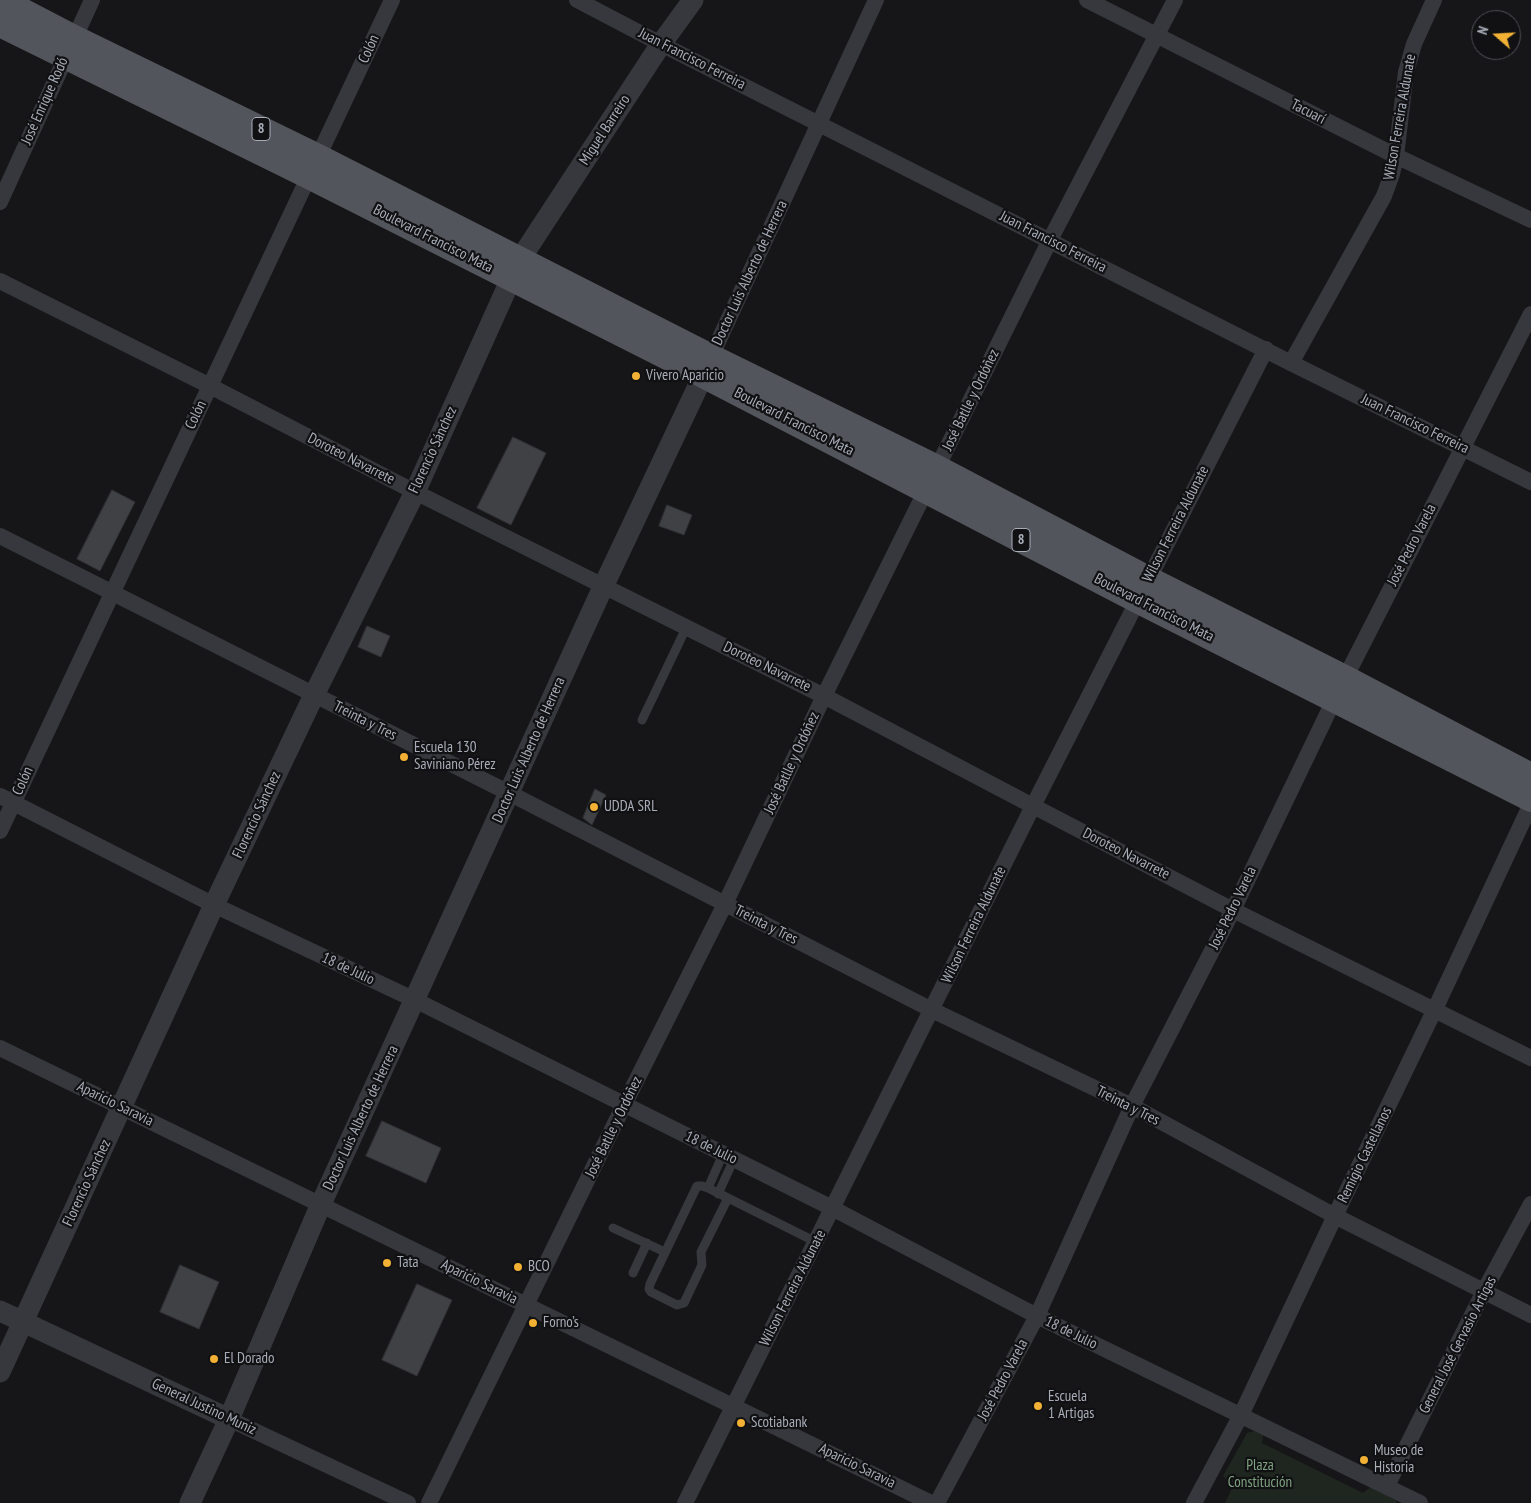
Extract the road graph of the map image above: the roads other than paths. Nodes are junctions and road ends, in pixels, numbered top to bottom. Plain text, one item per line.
1 (1, 0) edge
2 (92, 0) edge
3 (392, 0) edge
4 (577, 0) edge
5 (693, 0) edge
6 (876, 0) edge
7 (1087, 0) edge
8 (1175, 0) edge
9 (1434, 0) edge
10 (0, 24) edge
11 (1158, 36) junction
12 (661, 44) junction
13 (70, 48) junction
14 (819, 124) junction
15 (1396, 156) junction
16 (314, 166) junction
17 (0, 202) edge
18 (1531, 220) edge
19 (1050, 240) junction
20 (515, 270) junction
21 (0, 281) edge
22 (1531, 314) edge
23 (1266, 350) junction
24 (1291, 363) junction
25 (707, 366) junction
26 (210, 386) junction
27 (1462, 447) junction
28 (937, 468) junction
29 (1531, 482) edge
30 (926, 491) junction
31 (414, 492) junction
32 (0, 536) edge
33 (603, 587) junction
34 (1142, 589) junction
35 (111, 592) junction
36 (686, 628) junction
37 (1339, 689) junction
38 (314, 695) junction
39 (824, 696) junction
40 (642, 720) dead end
41 (1531, 776) edge
42 (510, 793) junction
43 (1531, 799) edge
44 (6, 800) edge
45 (1531, 804) edge
46 (1033, 806) junction
47 (0, 830) edge
48 (725, 904) junction
49 (214, 905) junction
50 (1233, 910) junction
51 (415, 1000) junction
52 (1435, 1009) junction
53 (932, 1010) junction
54 (0, 1048) edge
55 (1531, 1058) edge
56 (624, 1105) junction
57 (1132, 1106) junction
58 (122, 1107) junction
59 (728, 1156) junction
60 (708, 1188) junction
61 (718, 1194) junction
62 (728, 1198) junction
63 (321, 1204) junction
64 (1531, 1204) edge
65 (832, 1208) junction
66 (1334, 1216) junction
67 (613, 1228) dead end
68 (816, 1242) junction
69 (647, 1244) junction
70 (665, 1252) junction
71 (634, 1273) dead end
72 (1484, 1291) junction
73 (527, 1305) junction
74 (0, 1311) edge
75 (1531, 1315) edge
76 (1037, 1316) junction
77 (23, 1322) junction
78 (0, 1372) edge
79 (734, 1406) junction
80 (1241, 1415) junction
81 (229, 1419) junction
82 (1387, 1486) junction
83 (190, 1503) edge
84 (408, 1503) edge
85 (430, 1503) edge
86 (685, 1503) edge
87 (931, 1503) edge
88 (937, 1503) edge
89 (1194, 1503) edge
90 (1420, 1503) edge

1 - 13 main road, Boulevard Francisco Mata / 8
2 - 13 street, José Enrique Rodó
3 - 16 street, Colón
4 - 12 street, Juan Francisco Ferreira
5 - 12 street, Miguel Barreiro
6 - 14 street, Doctor Luis Alberto de Herrera
7 - 11 street, Tacuarí
8 - 11 street, José Batlle y Ordóñez
9 - 15 street, Wilson Ferreira Aldunate
10 - 13 main road, Boulevard Francisco Mata / 8
11 - 15 street, Tacuarí
11 - 19 street, José Batlle y Ordóñez
12 - 14 street, Juan Francisco Ferreira
12 - 20 street, Miguel Barreiro
13 - 16 main road, Boulevard Francisco Mata / 8
13 - 17 street, José Enrique Rodó
14 - 19 street, Juan Francisco Ferreira
14 - 25 street, Doctor Luis Alberto de Herrera
15 - 18 street, Tacuarí
15 - 24 street, Wilson Ferreira Aldunate
16 - 20 main road, Boulevard Francisco Mata / 8
16 - 26 street, Colón
19 - 23 street, Juan Francisco Ferreira
19 - 28 street, José Batlle y Ordóñez
20 - 25 main road, Boulevard Francisco Mata / 8
20 - 31 street, Florencio Sánchez
21 - 26 street, Doroteo Navarrete
22 - 27 street, José Pedro Varela
23 - 24 street, Juan Francisco Ferreira
23 - 34 street, Wilson Ferreira Aldunate
24 - 27 street, Juan Francisco Ferreira
25 - 28 main road, Boulevard Francisco Mata / 8
25 - 30 main road, Boulevard Francisco Mata / 8
25 - 33 street, Doctor Luis Alberto de Herrera
26 - 31 street, Doroteo Navarrete
26 - 35 street, Colón
27 - 29 street, Juan Francisco Ferreira
27 - 37 street, José Pedro Varela
28 - 30 street, José Batlle y Ordóñez
28 - 34 main road, Boulevard Francisco Mata / 8
30 - 34 main road, Boulevard Francisco Mata / 8
30 - 39 street, José Batlle y Ordóñez
31 - 33 street, Doroteo Navarrete
31 - 38 street, Florencio Sánchez
32 - 35 street, Treinta y Tres
33 - 36 street, Doroteo Navarrete
33 - 42 street, Doctor Luis Alberto de Herrera
34 - 37 main road, Boulevard Francisco Mata / 8
34 - 46 street, Wilson Ferreira Aldunate
35 - 38 street, Treinta y Tres
35 - 44 street, Colón
36 - 39 street, Doroteo Navarrete
36 - 40 lane
37 - 41 main road, Boulevard Francisco Mata / 8
37 - 43 main road, Boulevard Francisco Mata / 8
37 - 50 street, José Pedro Varela
38 - 42 street, Treinta y Tres
38 - 49 street, Florencio Sánchez
39 - 46 street, Doroteo Navarrete
39 - 48 street, José Batlle y Ordóñez
42 - 48 street, Treinta y Tres
42 - 51 street, Doctor Luis Alberto de Herrera
44 - 47 street, Colón
44 - 49 street, 18 de Julio
45 - 52 street, Remigio Castellanos
46 - 50 street, Doroteo Navarrete
46 - 53 street, Wilson Ferreira Aldunate
48 - 53 street, Treinta y Tres
48 - 56 street, José Batlle y Ordóñez
49 - 51 street, 18 de Julio
49 - 58 street, Florencio Sánchez
50 - 52 street, Doroteo Navarrete
50 - 57 street, José Pedro Varela
51 - 56 street, 18 de Julio
51 - 63 street, Doctor Luis Alberto de Herrera
52 - 55 street, Doroteo Navarrete
52 - 66 street, Remigio Castellanos
53 - 57 street, Treinta y Tres
53 - 65 street, Wilson Ferreira Aldunate
54 - 58 street, Aparicio Saravia
56 - 59 street, 18 de Julio
56 - 73 street, José Batlle y Ordóñez
57 - 66 street, Treinta y Tres
57 - 76 street, José Pedro Varela
58 - 63 street, Aparicio Saravia
58 - 77 street, Florencio Sánchez
59 - 60 lane
59 - 61 lane
59 - 65 street, 18 de Julio
60 - 61 lane
60 - 70 lane
61 - 62 lane
62 - 68 lane
62 - 70 lane
63 - 73 street, Aparicio Saravia
63 - 81 street, Doctor Luis Alberto de Herrera
64 - 72 street, General José Gervasio Artigas
65 - 68 street, Wilson Ferreira Aldunate
65 - 76 street, 18 de Julio
66 - 72 street, Treinta y Tres
66 - 80 street, Remigio Castellanos
67 - 69 lane
68 - 79 street, Wilson Ferreira Aldunate
69 - 70 lane
69 - 71 lane
72 - 75 street, Treinta y Tres
72 - 82 street, General José Gervasio Artigas
73 - 79 street, Aparicio Saravia
73 - 85 street, José Batlle y Ordóñez
74 - 77 street, General Justino Muniz
76 - 80 street, 18 de Julio
76 - 88 street, José Pedro Varela
77 - 78 street, Florencio Sánchez
77 - 81 street, General Justino Muniz
79 - 86 street, Wilson Ferreira Aldunate
79 - 87 street, Aparicio Saravia
80 - 82 street, 18 de Julio
80 - 89 street, Remigio Castellanos
81 - 83 street, Doctor Luis Alberto de Herrera
81 - 84 street, General Justino Muniz
82 - 90 street, 18 de Julio

